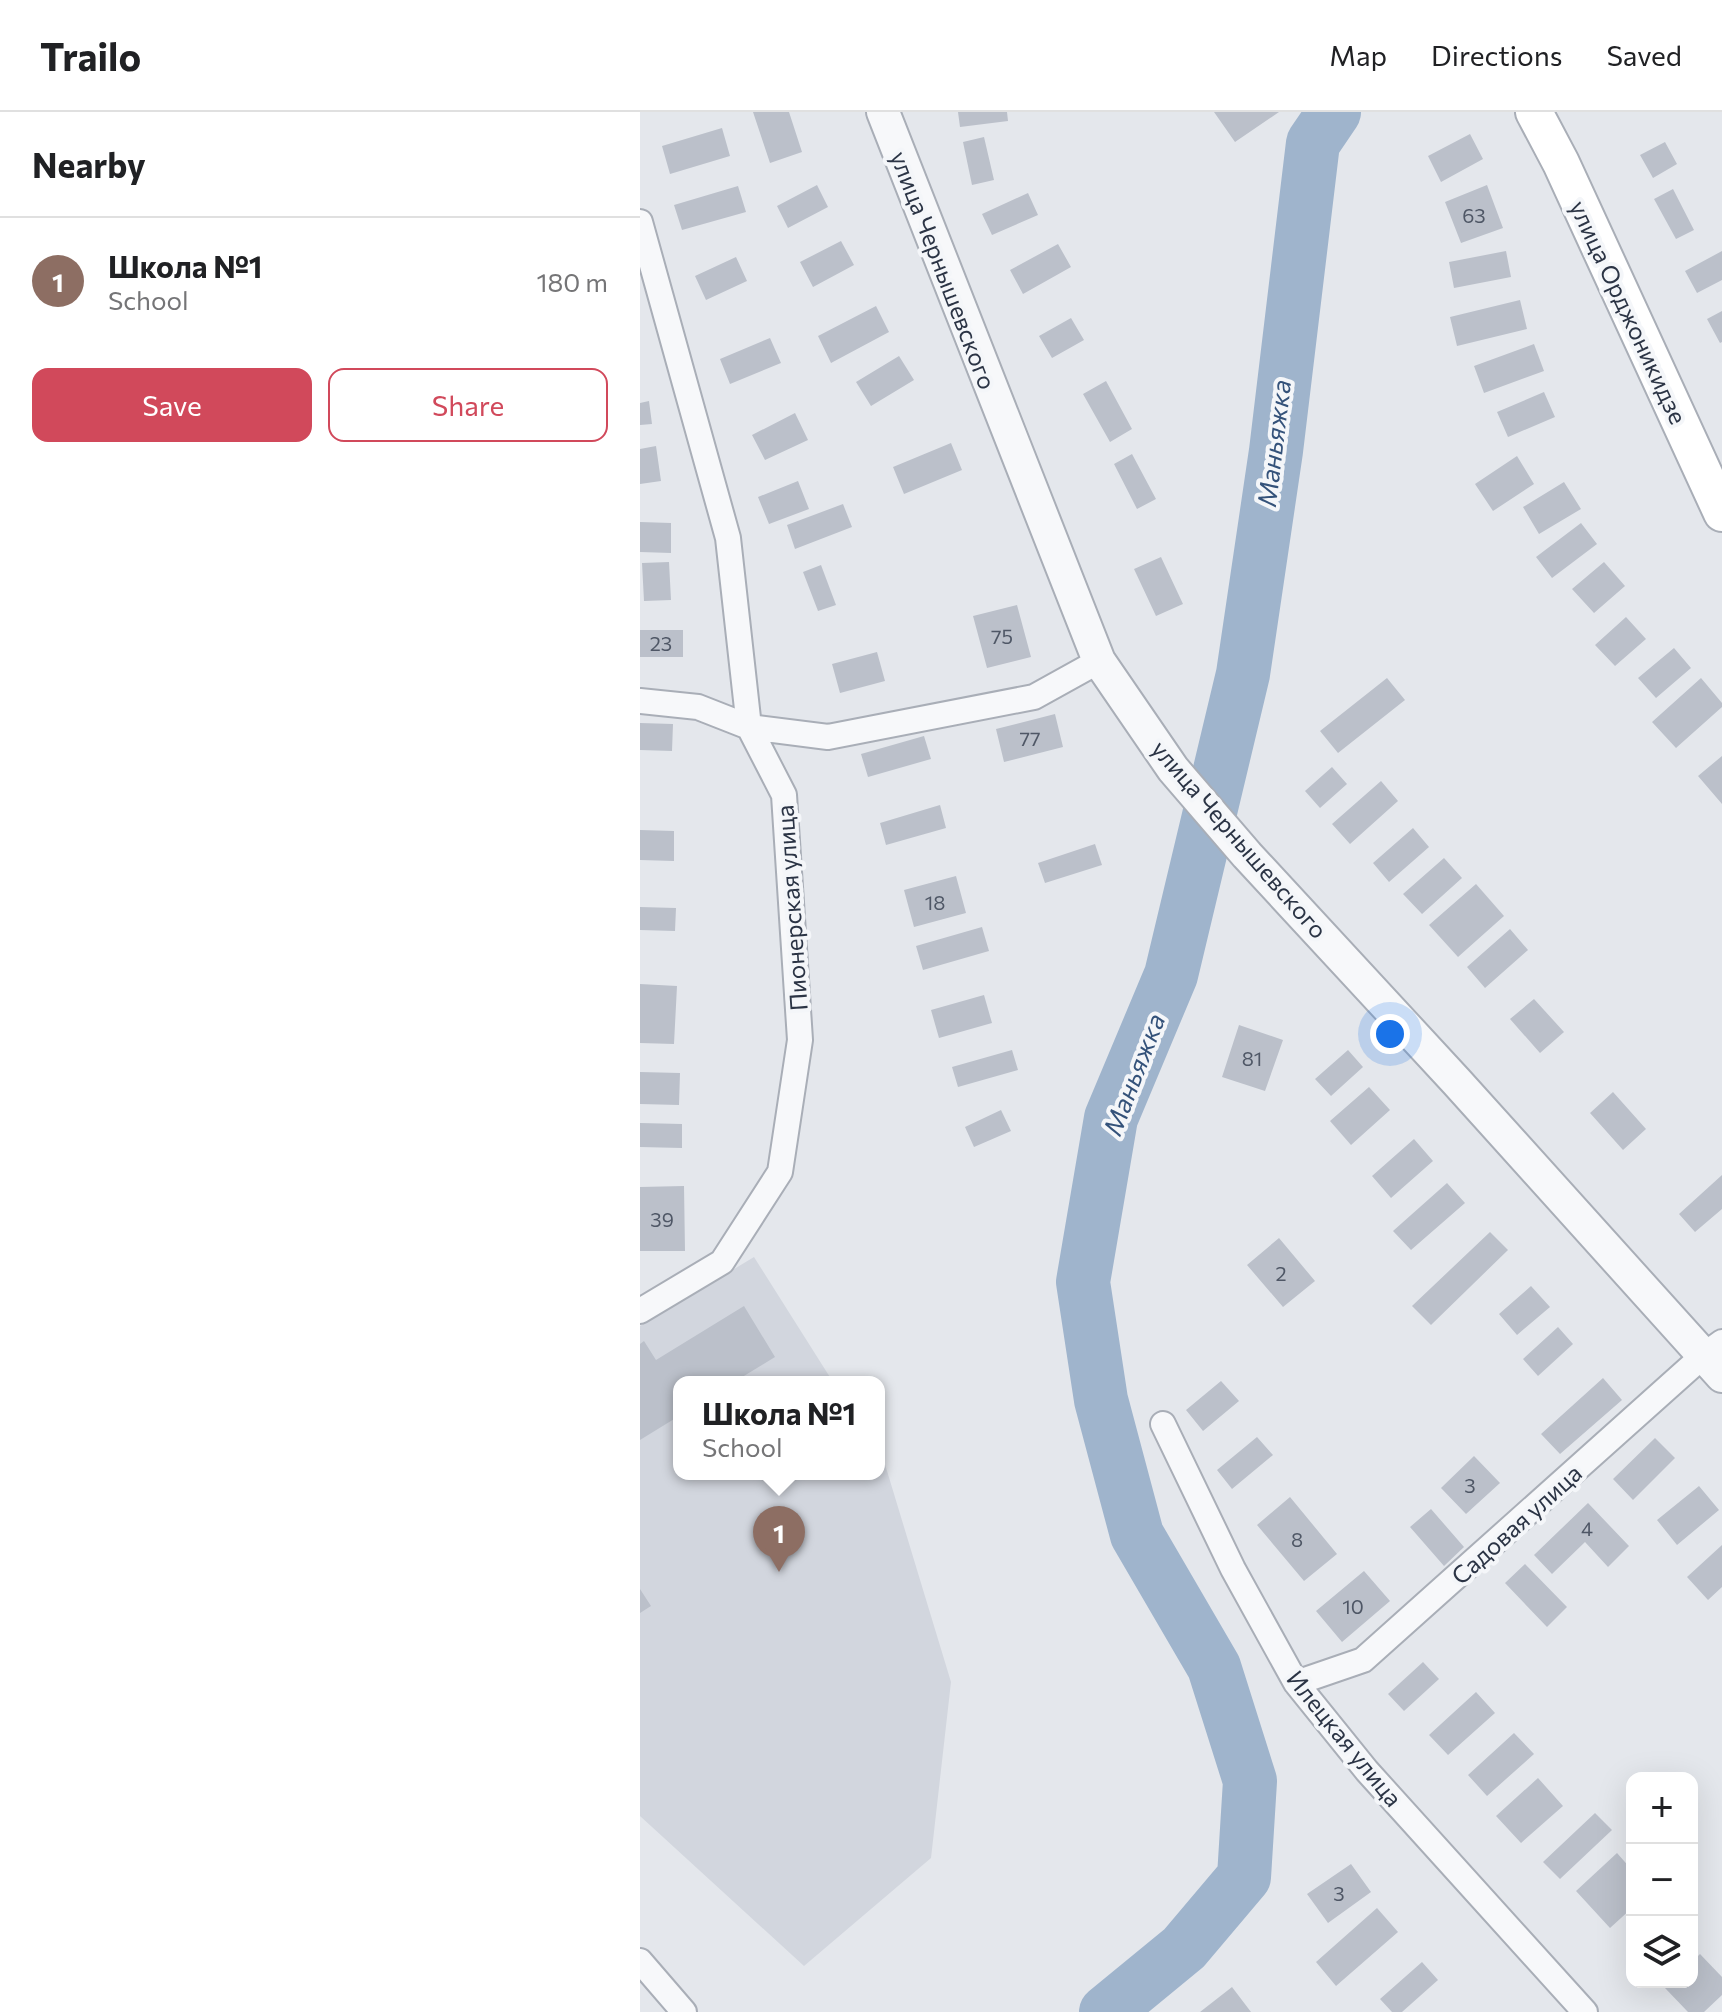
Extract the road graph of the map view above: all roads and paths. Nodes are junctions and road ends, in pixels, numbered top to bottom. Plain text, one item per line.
1 (883, 112) edge
2 (1534, 112) edge
3 (640, 222) edge
4 (1722, 513) edge
5 (1099, 661) junction
6 (640, 701) edge
7 (749, 727) junction
8 (640, 1311) edge
9 (1716, 1358) edge
10 (1163, 1424) dead end
11 (1296, 1683) junction
12 (640, 1961) edge
13 (684, 2012) edge
14 (1585, 2012) edge

1 - 5 street, улица Чернышевского
2 - 4 main road, улица Орджоникидзе
3 - 7 street, Пионерская улица
5 - 7 street
5 - 9 street, улица Чернышевского
6 - 7 street
7 - 8 street, Пионерская улица
9 - 11 street, Садовая улица
10 - 11 street, Илецкая улица
11 - 14 street, Илецкая улица
12 - 13 street

